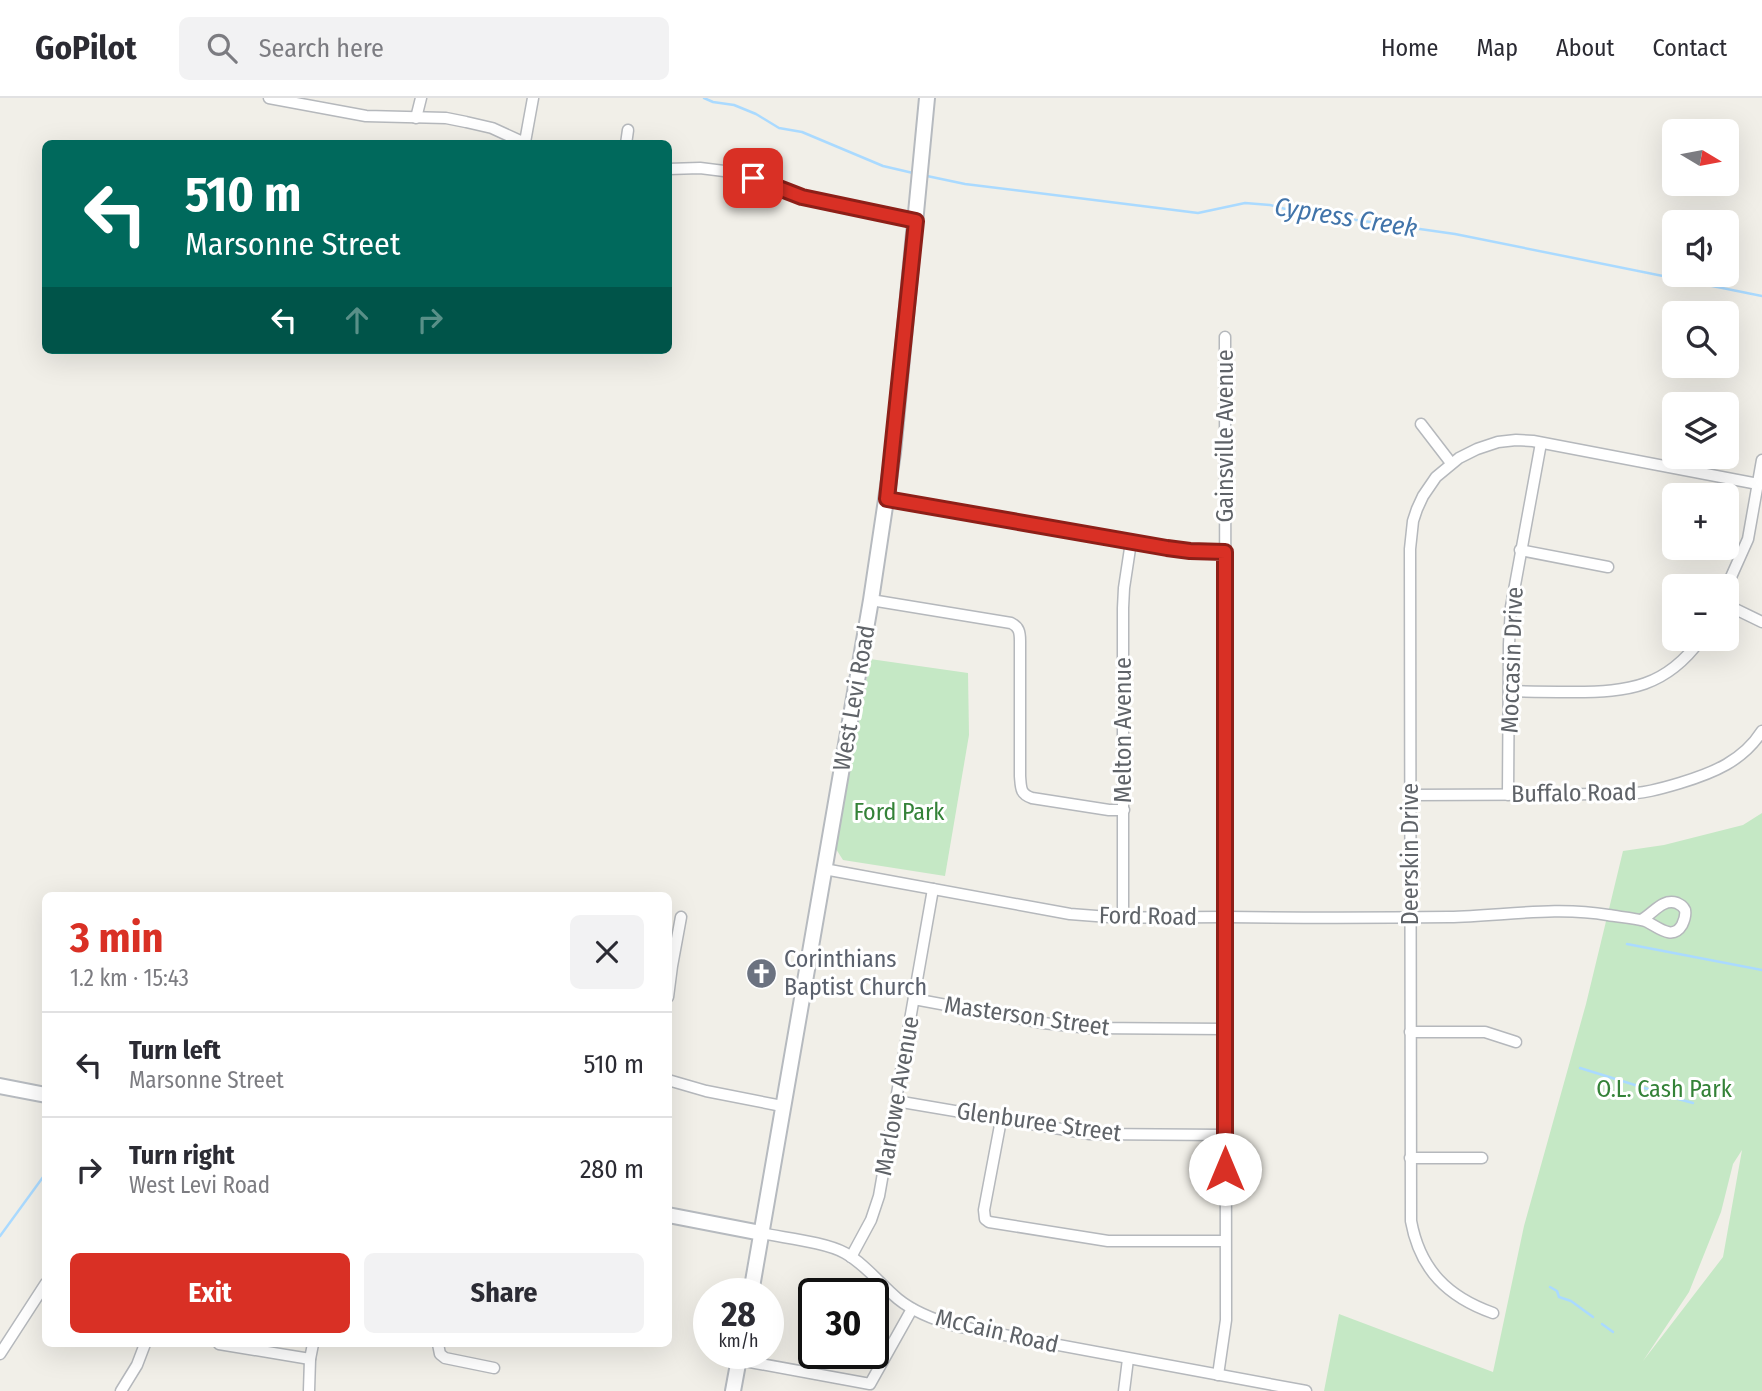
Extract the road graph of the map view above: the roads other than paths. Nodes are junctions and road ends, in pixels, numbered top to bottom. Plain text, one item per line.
1 (269, 98) edge
2 (421, 98) edge
3 (533, 98) edge
4 (927, 98) edge
5 (416, 118) junction
6 (628, 130) dead end
7 (519, 140) edge
8 (526, 140) edge
9 (627, 140) edge
10 (672, 169) edge
11 (916, 221) junction
12 (1225, 337) dead end
13 (1421, 424) dead end
14 (1541, 443) junction
15 (1762, 460) edge
16 (1451, 463) junction
17 (1758, 484) junction
18 (887, 499) junction
19 (1132, 542) junction
20 (1520, 550) junction
21 (1225, 552) junction
22 (1608, 567) dead end
23 (1732, 574) edge
24 (871, 600) junction
25 (1739, 611) edge
26 (1762, 622) edge
27 (1690, 651) edge
28 (1509, 691) junction
29 (1762, 731) edge
30 (1409, 795) junction
31 (1508, 795) junction
32 (1124, 810) junction
33 (824, 869) junction
34 (933, 889) junction
35 (681, 917) dead end
36 (1226, 917) junction
37 (1123, 918) junction
38 (1410, 918) junction
39 (1641, 920) dead end
40 (672, 957) edge
41 (914, 999) junction
42 (1226, 1029) junction
43 (1410, 1032) junction
44 (1516, 1042) dead end
45 (672, 1081) edge
46 (0, 1086) edge
47 (42, 1094) edge
48 (896, 1101) junction
49 (782, 1106) junction
50 (1001, 1120) junction
51 (1225, 1135) junction
52 (1410, 1158) junction
53 (1482, 1158) dead end
54 (672, 1216) edge
55 (761, 1233) junction
56 (1225, 1241) junction
57 (851, 1257) junction
58 (754, 1278) edge
59 (42, 1289) edge
60 (912, 1310) junction
61 (1493, 1313) dead end
62 (144, 1347) edge
63 (237, 1347) edge
64 (312, 1347) edge
65 (439, 1347) edge
66 (0, 1354) edge
67 (310, 1359) junction
68 (1128, 1359) junction
69 (784, 1365) edge
70 (494, 1368) dead end
71 (737, 1369) edge
72 (1218, 1375) junction
73 (121, 1391) edge
74 (309, 1391) edge
75 (733, 1391) edge
76 (1124, 1391) edge
77 (1306, 1391) edge

1 - 5 street
2 - 5 street
3 - 8 street
4 - 11 street, West Levi Road
5 - 7 street
6 - 9 street
10 - 11 street
11 - 18 street, West Levi Road
12 - 21 street, Gainsville Avenue
13 - 16 street
14 - 16 street, Deerskin Drive
14 - 17 street, Deerskin Drive
14 - 20 street, Moccasin Drive
15 - 17 street
16 - 30 street, Deerskin Drive
17 - 23 street
18 - 19 street
18 - 24 street, West Levi Road
19 - 21 street
19 - 32 street, Melton Avenue
20 - 22 street
20 - 28 street, Moccasin Drive
21 - 36 street, Gainsville Avenue
24 - 32 street
24 - 33 street, West Levi Road
25 - 26 street
27 - 28 street
28 - 31 street, Moccasin Drive
29 - 31 street, Buffalo Road
30 - 31 street, Buffalo Road
30 - 38 street, Deerskin Drive
32 - 37 street, Melton Avenue
33 - 34 street, Ford Road
33 - 49 street, West Levi Road
34 - 37 street, Ford Road
34 - 41 street, Marlowe Avenue
35 - 40 street
36 - 37 street, Ford Road
36 - 38 street, Ford Road
36 - 42 street, Gainsville Avenue
38 - 39 street, Ford Road
38 - 43 street, Deerskin Drive
41 - 42 street, Masterson Street
41 - 48 street, Marlowe Avenue
42 - 51 street, Gainsville Avenue
43 - 44 street
43 - 52 street, Deerskin Drive
45 - 49 street
46 - 47 street
48 - 50 street, Glenburee Street
48 - 57 street, Marlowe Avenue
49 - 55 street, West Levi Road
50 - 51 street, Glenburee Street
50 - 56 street
51 - 56 street, Gainsville Avenue
52 - 53 street
52 - 61 street, Deerskin Drive
54 - 55 street, McCain Road
55 - 57 street, McCain Road
55 - 58 street, West Levi Road
56 - 72 street, Gainsville Avenue
57 - 60 street, McCain Road
59 - 66 street
60 - 68 street, McCain Road
60 - 69 street
62 - 73 street
63 - 67 street
64 - 67 street
65 - 70 street
67 - 74 street
68 - 72 street, McCain Road
68 - 76 street
71 - 75 street
72 - 77 street, McCain Road

